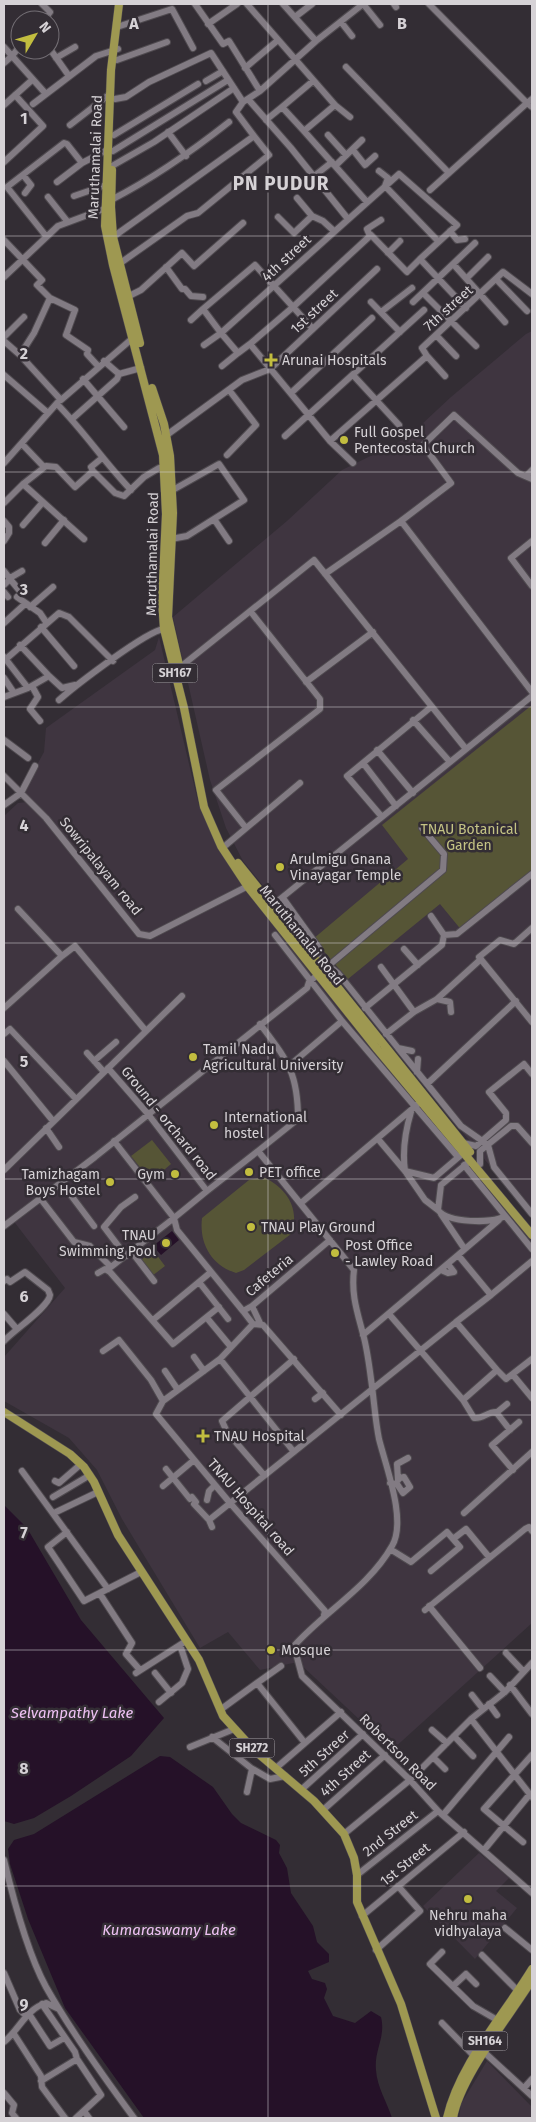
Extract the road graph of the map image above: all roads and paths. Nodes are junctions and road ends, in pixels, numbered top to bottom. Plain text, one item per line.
1 (121, 4) edge
2 (195, 4) edge
3 (237, 4) edge
4 (247, 4) edge
5 (283, 4) edge
6 (312, 4) edge
7 (364, 4) edge
8 (429, 4) edge
9 (295, 17) junction
10 (341, 22) junction
11 (208, 24) junction
12 (380, 25) dead end
13 (120, 26) junction
14 (352, 36) dead end
15 (278, 40) junction
16 (316, 41) junction
17 (167, 42) dead end
18 (75, 47) dead end
19 (193, 48) dead end
20 (116, 49) junction
21 (60, 56) edge
22 (295, 59) junction
23 (15, 60) edge
24 (57, 60) edge
25 (117, 60) junction
26 (346, 66) dead end
27 (246, 68) junction
28 (222, 71) junction
29 (69, 76) junction
30 (32, 80) junction
31 (228, 80) junction
32 (206, 81) dead end
33 (313, 81) junction
34 (198, 84) dead end
35 (234, 88) junction
36 (260, 91) junction
37 (15, 94) junction
38 (46, 94) junction
39 (112, 96) junction
40 (246, 101) junction
41 (531, 103) edge
42 (33, 104) dead end
43 (4, 105) edge
44 (335, 105) junction
45 (282, 107) junction
46 (350, 117) dead end
47 (266, 120) junction
48 (228, 122) dead end
49 (70, 124) dead end
50 (304, 131) junction
51 (168, 132) junction
52 (114, 135) junction
53 (328, 135) dead end
54 (254, 136) junction
55 (362, 140) dead end
56 (111, 150) junction
57 (353, 150) junction
58 (346, 155) junction
59 (186, 156) junction
60 (375, 156) dead end
61 (4, 162) edge
62 (82, 163) junction
63 (334, 164) junction
64 (112, 166) junction
65 (379, 171) dead end
66 (449, 173) junction
67 (23, 174) junction
68 (313, 177) junction
69 (57, 182) dead end
70 (106, 185) junction
71 (385, 186) junction
72 (430, 190) dead end
73 (25, 193) dead end
74 (74, 196) dead end
75 (48, 197) dead end
76 (297, 198) dead end
77 (367, 202) junction
78 (109, 204) junction
79 (278, 216) dead end
80 (312, 216) junction
81 (348, 219) junction
82 (381, 220) dead end
83 (67, 221) junction
84 (243, 223) dead end
85 (334, 231) junction
86 (450, 231) junction
87 (46, 236) junction
88 (370, 236) junction
89 (113, 237) junction
90 (465, 239) dead end
91 (4, 240) edge
92 (400, 241) dead end
93 (438, 241) junction
94 (475, 243) dead end
95 (388, 253) junction
96 (488, 257) dead end
97 (420, 259) junction
98 (22, 260) junction
99 (119, 264) junction
100 (454, 265) junction
101 (166, 267) junction
102 (377, 269) dead end
103 (4, 276) edge
104 (467, 278) junction
105 (439, 279) junction
106 (496, 279) junction
107 (275, 286) junction
108 (412, 288) dead end
109 (424, 293) junction
110 (532, 294) edge
111 (481, 295) junction
112 (129, 296) junction
113 (203, 297) dead end
114 (50, 298) junction
115 (371, 302) dead end
116 (413, 302) dead end
117 (293, 307) junction
118 (466, 308) junction
119 (203, 309) junction
120 (424, 310) dead end
121 (527, 311) dead end
122 (381, 312) junction
123 (24, 317) dead end
124 (372, 318) dead end
125 (192, 320) dead end
126 (452, 321) junction
127 (505, 322) dead end
128 (313, 329) junction
129 (400, 332) junction
130 (221, 333) junction
131 (436, 335) junction
132 (135, 336) junction
133 (4, 337) edge
134 (4, 341) edge
135 (250, 344) junction
136 (204, 345) dead end
137 (476, 346) dead end
138 (238, 353) junction
139 (20, 355) junction
140 (426, 356) junction
141 (456, 356) dead end
142 (101, 363) junction
143 (222, 366) dead end
144 (141, 368) junction
145 (270, 369) junction
146 (119, 374) junction
147 (4, 375) edge
148 (353, 375) junction
149 (445, 376) dead end
150 (83, 379) junction
151 (229, 390) junction
152 (291, 394) junction
153 (98, 396) junction
154 (376, 401) junction
155 (59, 402) junction
156 (48, 413) junction
157 (308, 414) junction
158 (72, 419) junction
159 (399, 425) dead end
160 (124, 427) dead end
161 (285, 436) dead end
162 (163, 437) junction
163 (330, 441) junction
164 (22, 444) junction
165 (227, 455) dead end
166 (102, 458) junction
167 (4, 463) edge
168 (353, 463) dead end
169 (44, 467) junction
170 (165, 468) junction
171 (532, 470) edge
172 (93, 471) junction
173 (529, 477) edge
174 (23, 484) junction
175 (131, 490) junction
176 (171, 491) junction
177 (4, 502) edge
178 (43, 502) junction
179 (214, 519) junction
180 (64, 520) junction
181 (4, 521) edge
182 (401, 521) junction
183 (23, 525) dead end
184 (84, 539) dead end
185 (171, 539) junction
186 (4, 541) edge
187 (229, 541) dead end
188 (532, 541) edge
189 (45, 543) dead end
190 (4, 571) edge
191 (22, 571) dead end
192 (325, 574) junction
193 (10, 579) junction
194 (4, 585) edge
195 (532, 586) edge
196 (53, 587) dead end
197 (20, 590) dead end
198 (17, 597) dead end
199 (28, 606) junction
200 (251, 612) junction
201 (4, 623) edge
202 (43, 624) junction
203 (164, 629) junction
204 (373, 632) junction
205 (20, 645) junction
206 (5, 658) edge
207 (113, 661) junction
208 (74, 666) dead end
209 (179, 668) junction
210 (49, 676) junction
211 (4, 678) edge
212 (306, 682) junction
213 (78, 684) junction
214 (30, 687) junction
215 (532, 692) edge
216 (14, 693) junction
217 (532, 696) edge
218 (4, 697) edge
219 (58, 700) dead end
220 (430, 707) junction
221 (40, 720) dead end
222 (413, 720) junction
223 (4, 740) edge
224 (466, 749) junction
225 (377, 750) junction
226 (28, 758) dead end
227 (450, 762) junction
228 (363, 763) junction
229 (35, 766) dead end
230 (4, 776) edge
231 (300, 783) dead end
232 (21, 793) junction
233 (413, 793) junction
234 (4, 805) edge
235 (396, 806) junction
236 (382, 817) junction
237 (246, 828) junction
238 (422, 828) dead end
239 (226, 845) junction
240 (532, 874) edge
241 (250, 885) junction
242 (283, 898) junction
243 (18, 908) dead end
244 (431, 916) dead end
245 (294, 920) dead end
246 (532, 928) edge
247 (274, 935) dead end
248 (444, 935) junction
249 (404, 949) dead end
250 (62, 956) junction
251 (313, 959) junction
252 (481, 959) junction
253 (418, 965) junction
254 (381, 967) dead end
255 (322, 974) junction
256 (310, 982) junction
257 (394, 984) junction
258 (182, 996) dead end
259 (437, 999) junction
260 (516, 1001) junction
261 (4, 1008) edge
262 (365, 1008) junction
263 (414, 1012) junction
264 (451, 1012) dead end
265 (342, 1021) junction
266 (532, 1022) edge
267 (260, 1024) junction
268 (146, 1031) junction
269 (4, 1034) edge
270 (386, 1034) junction
271 (116, 1042) dead end
272 (398, 1048) junction
273 (412, 1051) dead end
274 (87, 1053) dead end
275 (418, 1059) dead end
276 (4, 1061) edge
277 (94, 1061) junction
278 (290, 1065) junction
279 (106, 1070) junction
280 (417, 1072) junction
281 (532, 1074) edge
282 (427, 1084) junction
283 (76, 1099) junction
284 (416, 1106) junction
285 (148, 1114) junction
286 (53, 1121) junction
287 (46, 1128) junction
288 (378, 1139) junction
289 (114, 1142) junction
290 (486, 1142) junction
291 (463, 1143) junction
292 (532, 1143) edge
293 (59, 1147) dead end
294 (258, 1151) junction
295 (461, 1155) junction
296 (467, 1163) junction
297 (480, 1164) junction
298 (4, 1170) edge
299 (406, 1171) junction
300 (61, 1182) junction
301 (207, 1191) junction
302 (135, 1197) dead end
303 (40, 1198) junction
304 (301, 1204) junction
305 (439, 1212) junction
306 (532, 1214) edge
307 (505, 1216) junction
308 (174, 1218) junction
309 (499, 1220) junction
310 (4, 1226) edge
311 (94, 1226) dead end
312 (532, 1228) edge
313 (532, 1236) edge
314 (330, 1240) junction
315 (464, 1248) junction
316 (532, 1249) edge
317 (129, 1254) junction
318 (456, 1257) junction
319 (532, 1261) edge
320 (448, 1264) junction
321 (109, 1269) junction
322 (441, 1270) junction
323 (211, 1272) junction
324 (454, 1272) junction
325 (98, 1273) dead end
326 (4, 1281) edge
327 (154, 1281) dead end
328 (199, 1282) junction
329 (491, 1295) junction
330 (252, 1306) junction
331 (219, 1307) junction
332 (243, 1311) junction
333 (4, 1314) edge
334 (389, 1314) junction
335 (207, 1318) junction
336 (228, 1319) dead end
337 (154, 1320) junction
338 (456, 1322) junction
339 (257, 1323) junction
340 (16, 1328) junction
341 (364, 1335) junction
342 (4, 1341) edge
343 (231, 1348) junction
344 (103, 1351) dead end
345 (419, 1352) junction
346 (194, 1357) dead end
347 (294, 1359) junction
348 (220, 1360) junction
349 (531, 1363) edge
350 (497, 1370) junction
351 (165, 1371) dead end
352 (204, 1371) junction
353 (514, 1375) junction
354 (178, 1390) junction
355 (373, 1390) junction
356 (323, 1393) junction
357 (250, 1397) junction
358 (315, 1398) dead end
359 (532, 1398) edge
360 (463, 1400) junction
361 (163, 1401) junction
362 (507, 1404) dead end
363 (4, 1412) edge
364 (496, 1413) junction
365 (341, 1415) junction
366 (519, 1422) dead end
367 (510, 1430) junction
368 (294, 1452) junction
369 (532, 1452) edge
370 (408, 1458) dead end
371 (194, 1460) junction
372 (81, 1464) junction
373 (166, 1469) dead end
374 (513, 1470) junction
375 (22, 1471) dead end
376 (90, 1475) junction
377 (264, 1475) junction
378 (173, 1478) junction
379 (55, 1481) dead end
380 (395, 1482) junction
381 (214, 1485) junction
382 (163, 1486) dead end
383 (98, 1492) junction
384 (53, 1497) dead end
385 (207, 1500) dead end
386 (230, 1503) junction
387 (464, 1513) dead end
388 (54, 1514) junction
389 (209, 1520) junction
390 (212, 1527) dead end
391 (532, 1531) edge
392 (67, 1532) junction
393 (453, 1539) junction
394 (390, 1549) junction
395 (489, 1557) junction
396 (431, 1571) dead end
397 (141, 1572) junction
398 (108, 1589) junction
399 (100, 1594) junction
400 (324, 1615) junction
401 (183, 1643) junction
402 (506, 1654) dead end
403 (532, 1663) edge
404 (282, 1666) dead end
405 (480, 1668) dead end
406 (523, 1671) junction
407 (155, 1673) dead end
408 (490, 1676) dead end
409 (257, 1683) junction
410 (510, 1685) junction
411 (505, 1692) junction
412 (171, 1693) junction
413 (472, 1695) dead end
414 (159, 1702) dead end
415 (486, 1707) junction
416 (220, 1710) junction
417 (341, 1712) junction
418 (532, 1714) edge
419 (497, 1715) dead end
420 (471, 1719) junction
421 (234, 1728) junction
422 (432, 1730) dead end
423 (363, 1734) junction
424 (454, 1736) junction
425 (212, 1737) junction
426 (509, 1738) dead end
427 (305, 1743) junction
428 (447, 1743) junction
429 (190, 1746) dead end
430 (497, 1751) junction
431 (385, 1755) junction
432 (532, 1755) edge
433 (474, 1756) dead end
434 (433, 1757) junction
435 (276, 1768) junction
436 (252, 1769) junction
437 (445, 1770) dead end
438 (514, 1774) junction
439 (285, 1776) junction
440 (410, 1780) junction
441 (301, 1790) junction
442 (247, 1792) dead end
443 (531, 1796) edge
444 (323, 1810) junction
445 (441, 1813) junction
446 (504, 1826) junction
447 (464, 1832) junction
448 (344, 1834) junction
449 (523, 1842) dead end
450 (484, 1850) junction
451 (4, 1860) edge
452 (357, 1875) junction
453 (398, 1886) junction
454 (532, 1893) edge
455 (362, 1916) junction
456 (505, 1928) dead end
457 (376, 1950) junction
458 (532, 1950) edge
459 (442, 1952) dead end
460 (482, 1955) dead end
461 (532, 1969) edge
462 (4, 1973) edge
463 (532, 1980) edge
464 (476, 1984) dead end
465 (453, 1986) junction
466 (518, 1990) junction
467 (42, 2004) junction
468 (60, 2009) junction
469 (27, 2015) junction
470 (499, 2020) junction
471 (442, 2023) dead end
472 (14, 2034) junction
473 (64, 2038) junction
474 (4, 2042) edge
475 (485, 2053) junction
476 (474, 2056) junction
477 (77, 2059) junction
478 (532, 2079) edge
479 (41, 2081) junction
480 (524, 2088) junction
481 (4, 2093) edge
482 (532, 2096) edge
483 (84, 2111) junction
484 (16, 2118) edge
485 (65, 2118) edge
486 (76, 2118) edge
487 (89, 2118) edge
488 (134, 2118) edge
489 (436, 2118) edge
490 (447, 2118) edge
491 (453, 2118) edge

1 - 13 main road, Maruthamalai Road / SH167
1 - 20 main road, Maruthamalai Road / SH167
2 - 11 street
3 - 11 street
4 - 15 street
5 - 9 street
6 - 9 street
7 - 10 street
7 - 12 street
8 - 41 street
9 - 16 street
10 - 14 street
10 - 16 street
11 - 27 street
13 - 19 street
13 - 20 main road, Maruthamalai Road / SH167
15 - 22 street
15 - 27 street
16 - 22 street
17 - 25 street
18 - 21 street
20 - 25 main road, Maruthamalai Road / SH167
20 - 29 street
20 - 39 main road, Maruthamalai Road / SH167
22 - 33 street
22 - 36 street
23 - 30 street
24 - 29 street
25 - 39 main road, Maruthamalai Road / SH167
26 - 66 street
27 - 36 street
28 - 31 street
28 - 32 street
28 - 39 street
29 - 38 street
30 - 37 street
30 - 38 street
31 - 35 street
31 - 56 street
33 - 44 street
33 - 45 street
34 - 52 street
35 - 40 street
35 - 51 street
36 - 40 street
37 - 43 street
37 - 61 street
38 - 42 street
39 - 49 street
39 - 52 main road, Maruthamalai Road / SH167
39 - 56 main road, Maruthamalai Road / SH167
40 - 47 street
40 - 54 street
41 - 66 street
44 - 46 street
44 - 50 street
45 - 47 street
45 - 50 street
47 - 68 street
48 - 59 street
50 - 63 street
51 - 59 street
51 - 64 street
52 - 56 main road, Maruthamalai Road / SH167
53 - 58 street
54 - 89 street
54 - 99 street
55 - 57 street
56 - 62 street
56 - 64 main road, Maruthamalai Road / SH167
56 - 70 main road, Maruthamalai Road / SH167
57 - 58 street
57 - 60 street
58 - 63 street
59 - 78 street
62 - 67 street
62 - 69 street
63 - 68 street
63 - 77 street
64 - 78 main road, Maruthamalai Road / SH167
65 - 71 street
66 - 72 street
67 - 73 street
67 - 87 street
68 - 81 street
70 - 74 street
70 - 78 main road, Maruthamalai Road / SH167
71 - 77 street, 4th street
71 - 86 street, 4th street
71 - 93 street
75 - 83 street
76 - 80 street
77 - 81 street, 4th street
78 - 83 street
78 - 89 main road, Maruthamalai Road / SH167
78 - 132 main road, Maruthamalai Road / SH167
79 - 80 street
80 - 85 street
81 - 85 street, 4th street
82 - 88 street
83 - 87 street
84 - 101 street
85 - 107 street, 4th street
86 - 90 street
86 - 93 street
87 - 98 street
88 - 95 street
88 - 117 street
89 - 99 main road, Maruthamalai Road / SH167
91 - 98 street
92 - 95 street
93 - 97 street
94 - 100 street
95 - 97 street
96 - 104 street
97 - 105 street
98 - 103 street
98 - 114 street
99 - 112 main road, Maruthamalai Road / SH167
100 - 104 street
100 - 105 street
101 - 112 street
101 - 113 street
102 - 128 street, 1st street
104 - 111 street
105 - 109 street
105 - 118 street
106 - 110 street, 7th street
106 - 111 street, 7th street
106 - 121 street
107 - 117 street
107 - 119 street
107 - 130 street, 4th street
108 - 122 street
109 - 116 street
109 - 126 street
111 - 118 street, 7th street
111 - 127 street
112 - 132 main road, Maruthamalai Road / SH167
114 - 139 street
114 - 142 street
115 - 122 street
117 - 128 street
117 - 135 street
118 - 126 street, 7th street
119 - 125 street
119 - 130 street
120 - 129 street
122 - 129 street
123 - 133 street
124 - 152 street
126 - 131 street, 7th street
126 - 137 street
128 - 145 street, 1st street
129 - 148 street
130 - 136 street, 4th street
130 - 138 street
131 - 140 street, 7th street
131 - 141 street
132 - 142 street
132 - 144 main road, Maruthamalai Road / SH167
132 - 162 main road, Maruthamalai Road / SH167
134 - 139 street
135 - 138 street
135 - 145 street
138 - 143 street
139 - 155 street
140 - 149 street
140 - 154 street, 7th street
142 - 146 street
142 - 150 street
144 - 146 street
144 - 162 main road, Maruthamalai Road / SH167
145 - 151 street, 1st street
145 - 152 street
146 - 153 street
147 - 156 street
148 - 154 street
148 - 157 street
150 - 153 street
150 - 155 street
151 - 162 street, 1st street
151 - 165 street
152 - 157 street
153 - 158 street
153 - 160 street
154 - 159 street
154 - 163 street, 7th street
155 - 156 street
155 - 158 street
156 - 164 street
157 - 161 street
157 - 163 street
158 - 166 street
162 - 170 main road, Maruthamalai Road / SH167
162 - 176 main road, Maruthamalai Road / SH167
163 - 168 street
164 - 167 street
164 - 169 street
166 - 172 street
166 - 175 street
169 - 172 street
169 - 174 street
170 - 175 street
170 - 203 main road, Maruthamalai Road / SH167
171 - 173 street
172 - 175 street
173 - 182 street
174 - 177 street
174 - 178 street
176 - 179 street
176 - 185 main road, Maruthamalai Road / SH167
178 - 180 street
178 - 183 street
179 - 185 street
179 - 187 street
180 - 184 street
180 - 189 street
181 - 186 street
182 - 192 street
182 - 215 street
185 - 209 main road, Maruthamalai Road / SH167
188 - 195 street
190 - 193 street
191 - 193 street
192 - 200 street
192 - 204 street
193 - 194 street
193 - 197 street
196 - 199 street
198 - 199 street
199 - 201 street
199 - 202 street
200 - 209 street
200 - 212 street
202 - 205 street
202 - 207 street
202 - 208 street
203 - 207 street
203 - 241 main road, Maruthamalai Road / SH167
204 - 212 street
204 - 220 street
205 - 206 street
205 - 210 street
206 - 214 street
207 - 213 street
209 - 239 main road, Maruthamalai Road / SH167
210 - 213 street
210 - 214 street
211 - 216 street
212 - 237 street
213 - 219 street
214 - 216 street
214 - 221 street
216 - 218 street
217 - 224 street
220 - 222 street
220 - 224 street
222 - 225 street
222 - 227 street
223 - 226 street
224 - 227 street
225 - 228 street
225 - 233 street
227 - 233 street
228 - 235 street
228 - 236 street
229 - 232 street
230 - 232 street, Sowripalayam road
231 - 237 street
232 - 234 street
232 - 241 street, Sowripalayam road
233 - 235 street
235 - 236 street
236 - 242 street
237 - 239 street
238 - 255 street
239 - 241 main road, Maruthamalai Road / SH167
240 - 248 street
241 - 251 main road, Maruthamalai Road / SH167
241 - 255 main road, Maruthamalai Road / SH167
242 - 245 street
242 - 251 street
243 - 250 street
244 - 248 street
246 - 252 street
247 - 256 street
248 - 253 street
249 - 253 street
250 - 261 street
250 - 268 street
251 - 255 main road, Maruthamalai Road / SH167
252 - 259 street
252 - 260 street
253 - 257 street
254 - 257 street
255 - 256 street
255 - 262 street
255 - 284 main road, Maruthamalai Road / SH167
255 - 291 main road, Maruthamalai Road / SH167
256 - 265 street
256 - 267 street
257 - 262 street
257 - 263 street
258 - 268 street
259 - 263 street
259 - 264 street
260 - 266 street
260 - 282 street
262 - 270 street
263 - 270 street
265 - 278 street
265 - 284 street
267 - 278 street
267 - 285 street
268 - 279 street
269 - 283 street
270 - 272 street
271 - 277 street
272 - 273 street
272 - 280 street
274 - 277 street, Ground - orchard road
275 - 280 street
276 - 286 street
277 - 279 street, Ground - orchard road
278 - 294 street, Ground - orchard road
279 - 283 street
279 - 285 street, Ground - orchard road
280 - 282 street
281 - 290 street
282 - 290 street
283 - 286 street
284 - 288 street
284 - 295 main road, Maruthamalai Road / SH167
284 - 299 street
285 - 289 street
285 - 301 street, Ground - orchard road
286 - 287 street
287 - 293 street
287 - 298 street
288 - 299 street
288 - 304 street
289 - 300 street
289 - 308 street, Cafeteria
290 - 291 street
290 - 292 street
290 - 297 street
290 - 306 street
291 - 297 main road, Maruthamalai Road / SH167
294 - 301 street, Ground - orchard road
294 - 304 street
295 - 296 main road, Maruthamalai Road / SH167
295 - 299 street
296 - 305 street
296 - 307 street
296 - 313 main road, Maruthamalai Road / SH167
297 - 312 main road, Maruthamalai Road / SH167
299 - 305 street
300 - 303 street
300 - 311 street
301 - 308 street
302 - 317 street
303 - 310 street
303 - 321 street
304 - 314 street
305 - 309 street
305 - 315 street
307 - 309 street
307 - 316 street
308 - 317 street
308 - 323 street, Cafeteria
309 - 315 street
314 - 330 street, Cafeteria
314 - 341 street
315 - 318 street
317 - 321 street
317 - 327 street
318 - 320 street
318 - 324 street
318 - 329 street
319 - 329 street
320 - 322 street
320 - 324 street
321 - 325 street
321 - 337 street
322 - 324 street
322 - 334 street
323 - 328 street
323 - 332 street, Cafeteria
326 - 340 street
328 - 331 street
328 - 337 street
329 - 338 street
330 - 332 street, Cafeteria
330 - 339 street
331 - 335 street
331 - 336 street
332 - 339 street
333 - 340 street
334 - 341 street
334 - 345 street
335 - 337 street
335 - 343 street
338 - 345 street
338 - 350 street
339 - 343 street
339 - 347 street
340 - 342 street
341 - 355 street
343 - 348 street
344 - 361 street
345 - 355 street
345 - 360 street
346 - 352 street
347 - 356 street
347 - 357 street
348 - 352 street
348 - 357 street
349 - 353 street
350 - 353 street
350 - 360 street
351 - 354 street
352 - 354 street
353 - 359 street
354 - 361 street
355 - 365 street
355 - 380 street
356 - 358 street
356 - 365 street
357 - 368 street
357 - 377 street
360 - 364 street
361 - 371 street, TNAU Hospital road
362 - 364 street
363 - 372 main road, SH272
364 - 367 street
365 - 368 street
366 - 367 street
367 - 374 street
368 - 377 street
369 - 374 street
370 - 380 street
371 - 378 street
371 - 381 street, TNAU Hospital road
372 - 376 main road, SH272
372 - 379 street
373 - 378 street
374 - 387 street
375 - 388 street
376 - 383 main road, SH272
376 - 384 street
377 - 386 street
378 - 382 street
378 - 389 street
380 - 394 street
381 - 385 street
381 - 386 street, TNAU Hospital road
383 - 388 street
383 - 397 main road, SH272
386 - 389 street
386 - 400 street, TNAU Hospital road
388 - 392 street
389 - 390 street
391 - 395 street
392 - 398 street
392 - 399 street
393 - 394 street
393 - 395 street
393 - 396 street
394 - 400 street
395 - 405 street
397 - 398 street
397 - 401 main road, SH272
398 - 399 street
399 - 401 street
400 - 417 street, Robertson Road
401 - 412 street
401 - 416 main road, SH272
402 - 406 street
403 - 406 street
404 - 409 street
406 - 410 street
407 - 412 street
408 - 411 street
409 - 416 street
409 - 427 street
410 - 411 street
410 - 418 street
411 - 415 street
412 - 414 street
413 - 415 street
415 - 419 street
415 - 420 street
416 - 421 main road, SH272
417 - 423 street, Robertson Road
417 - 427 street
420 - 424 street
420 - 430 street
421 - 425 street
421 - 435 main road, SH272
422 - 428 street
423 - 431 street, Robertson Road
423 - 441 street, 5th Streer
424 - 428 street
424 - 433 street
425 - 429 street
425 - 436 street
426 - 430 street, 2nd Street
427 - 435 street
428 - 434 street
430 - 438 street
430 - 445 street, 2nd Street
431 - 440 street, Robertson Road
431 - 444 street, 4th Street
432 - 438 street
434 - 437 street
434 - 440 street
435 - 439 main road, SH272
436 - 439 street
436 - 442 street
438 - 443 street
438 - 446 street
439 - 441 main road, SH272
440 - 445 street, Robertson Road
440 - 448 street
441 - 444 main road, SH272
443 - 446 street
444 - 448 main road, SH272
445 - 447 street, Robertson Road
445 - 452 street, 2nd Street
446 - 449 street
446 - 450 street
447 - 450 street, Robertson Road
447 - 453 street, 1st Street
448 - 452 main road, SH272
450 - 454 street, Robertson Road
451 - 468 street
452 - 455 main road, SH272
453 - 455 street, 1st Street
453 - 457 street
455 - 457 main road, SH272
456 - 458 street
457 - 489 main road, SH272
459 - 465 street
460 - 466 street
461 - 466 main road, SH164
462 - 469 street
463 - 475 main road, SH164
464 - 465 street
465 - 470 street
466 - 470 main road, SH164
467 - 468 street
467 - 469 street
467 - 473 street
468 - 488 street
469 - 472 street
469 - 473 street
470 - 476 main road, SH164
471 - 476 street
472 - 474 street
472 - 479 street
473 - 477 street
475 - 480 street
475 - 491 main road, SH164
476 - 490 main road, SH164
477 - 479 street
477 - 483 street
478 - 480 street
479 - 485 street
480 - 482 street
481 - 484 street
483 - 486 street
483 - 487 street

